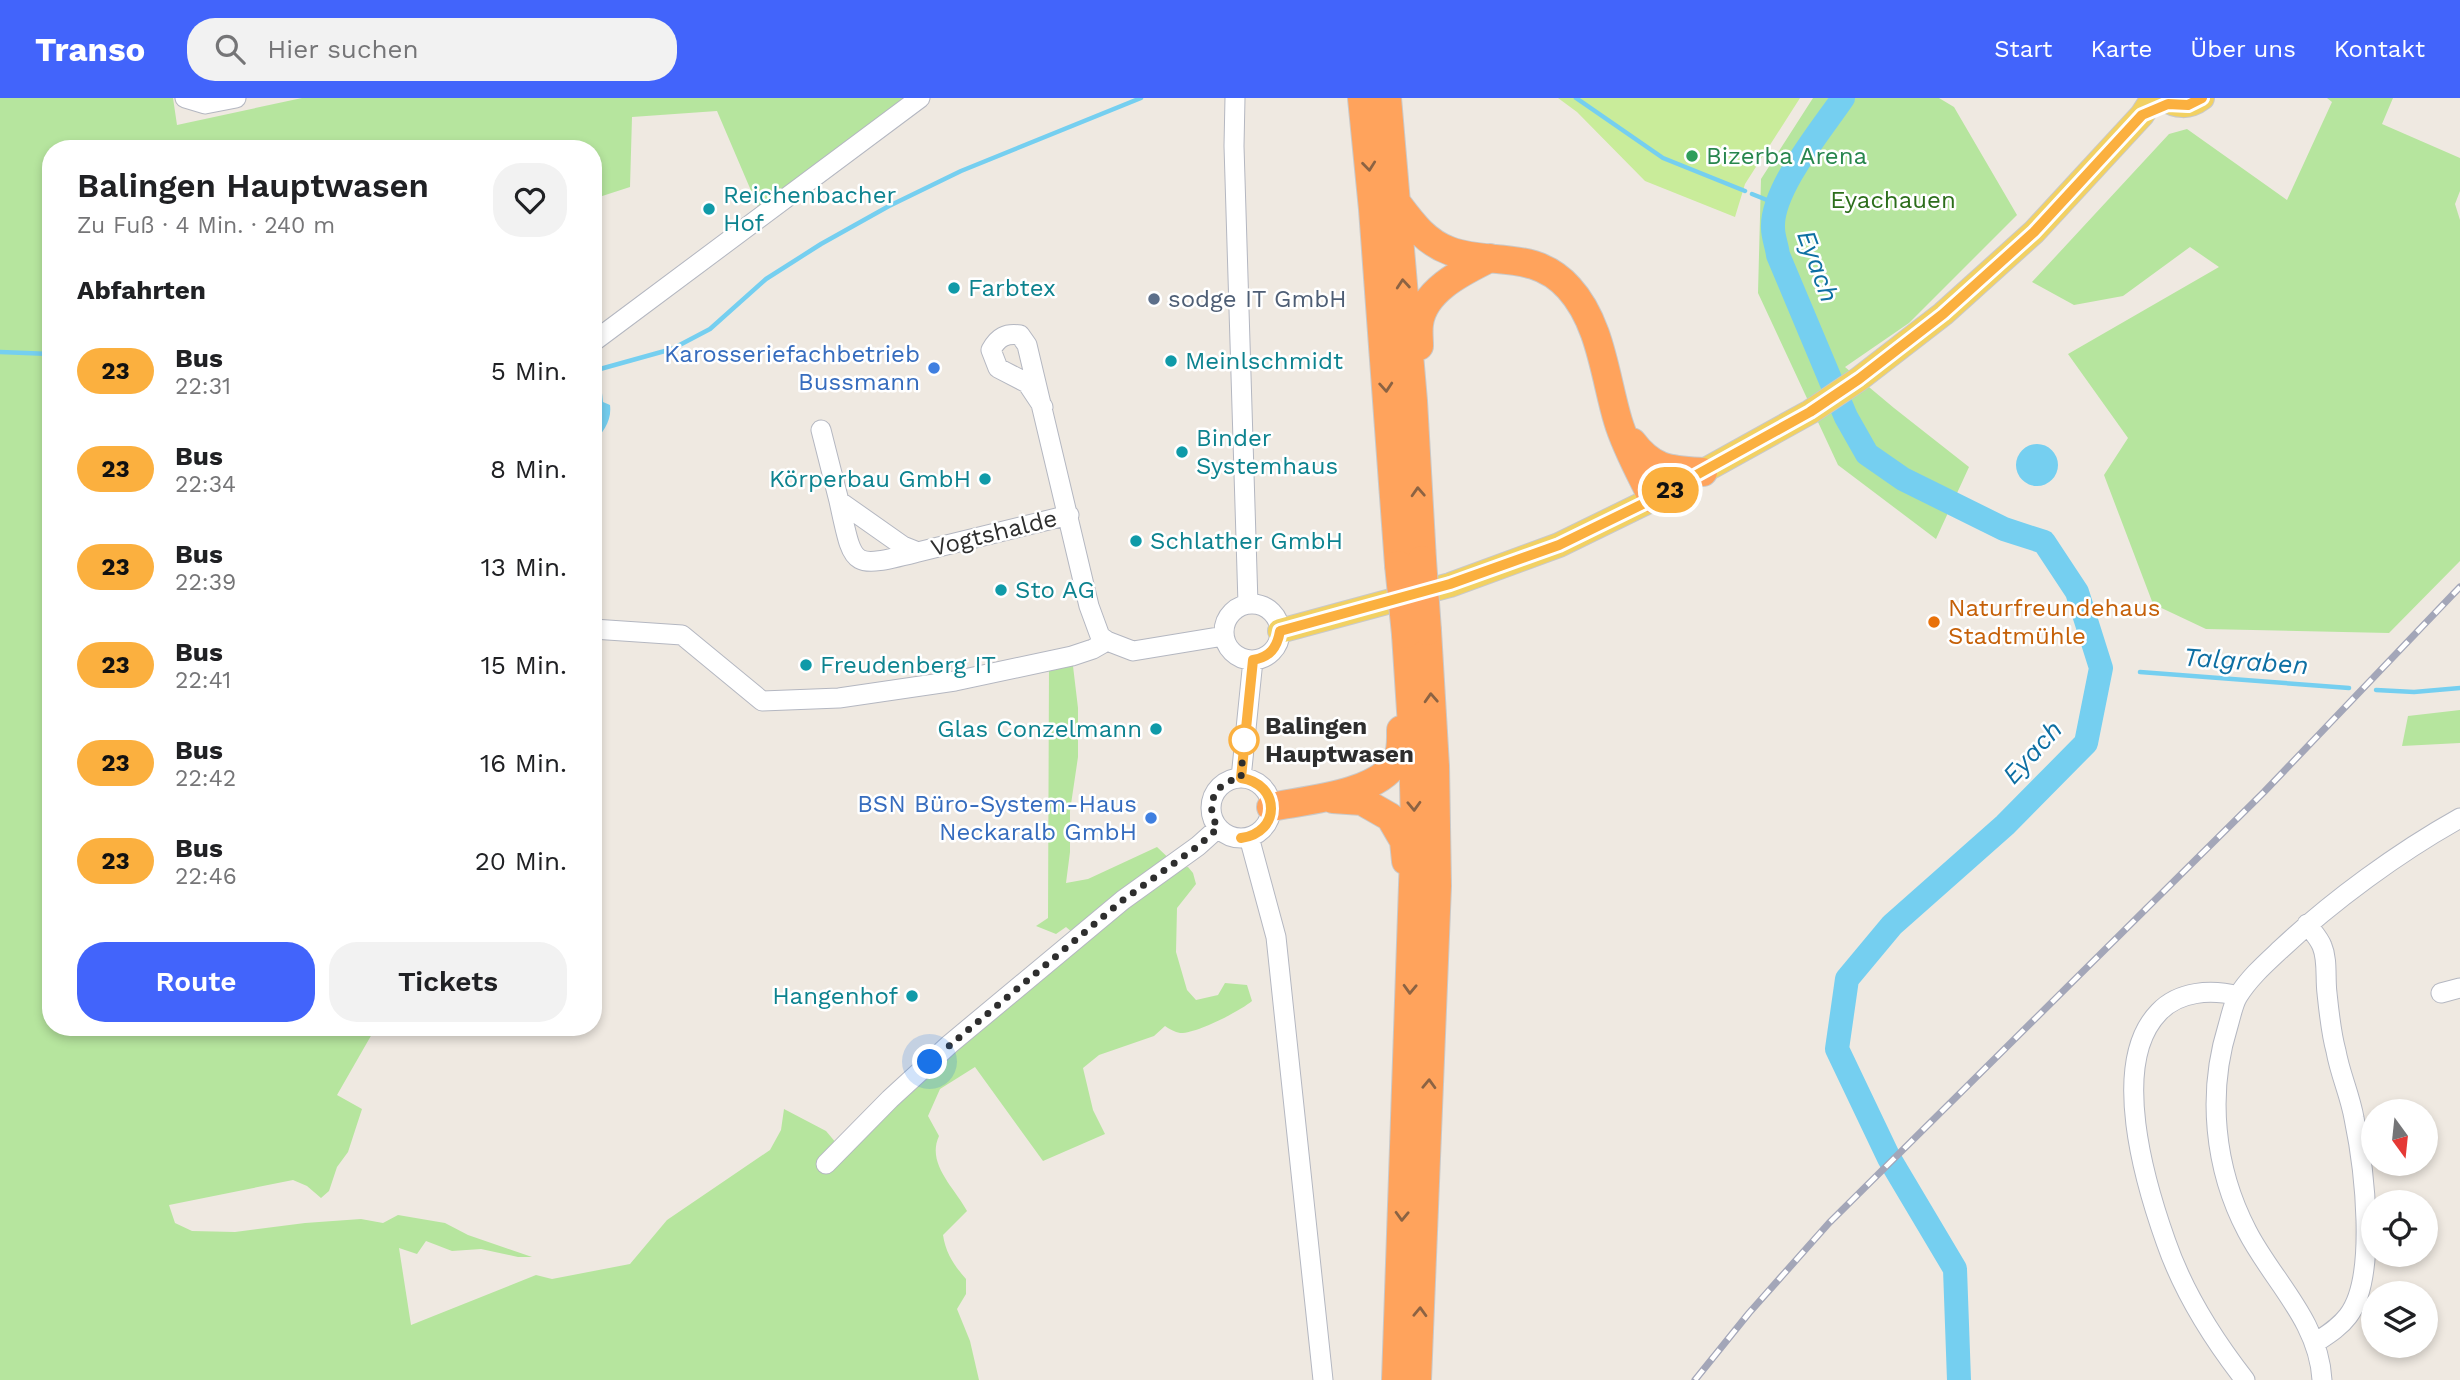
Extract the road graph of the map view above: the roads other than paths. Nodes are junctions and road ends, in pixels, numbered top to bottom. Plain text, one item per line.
1 (236, 98) edge
2 (920, 98) edge
3 (1235, 98) edge
4 (1362, 98) edge
5 (1387, 98) edge
6 (2202, 98) edge
7 (185, 99) edge
8 (2157, 104) edge
9 (1396, 202) junction
10 (1490, 258) junction
11 (602, 335) edge
12 (1413, 401) junction
13 (1043, 407) dead end
14 (1619, 425) junction
15 (821, 430) dead end
16 (1703, 472) junction
17 (1653, 499) junction
18 (839, 501) junction
19 (1069, 515) junction
20 (918, 552) junction
21 (1411, 562) junction
22 (1248, 604) junction
23 (602, 630) edge
24 (1280, 631) junction
25 (1416, 633) junction
26 (1224, 636) junction
27 (1107, 640) junction
28 (1253, 660) junction
29 (1407, 665) junction
30 (1241, 778) junction
31 (1320, 798) junction
32 (1271, 807) junction
33 (2460, 818) edge
34 (1218, 828) junction
35 (1249, 837) junction
36 (1413, 921) junction
37 (2307, 924) junction
38 (2238, 996) junction
39 (826, 1164) dead end
40 (2315, 1343) junction
41 (1323, 1380) edge
42 (1396, 1380) edge
43 (1417, 1380) edge
44 (2245, 1380) edge
45 (2322, 1380) edge

1 - 7 street
2 - 11 street
3 - 22 street
4 -> 21 highway
5 - 9 highway
6 - 8 main road
8 - 16 main road
9 - 10 highway
12 -> 9 highway
10 - 12 highway
10 - 14 highway
21 -> 12 highway
13 - 19 street
14 - 16 highway
14 - 17 highway
15 - 18 street, Vogtshalde
16 - 17 main road
17 - 24 main road
18 - 20 street, Vogtshalde
18 - 20 street, Vogtshalde
19 - 20 street, Vogtshalde
19 - 27 street
21 - 25 highway, bridge
22 - 24 street
22 - 26 street
23 - 27 street
24 - 28 street
25 - 29 highway
43 -> 25 highway
26 - 27 street
26 - 28 street
28 - 30 street
29 - 31 highway
29 -> 36 highway
30 - 32 street
30 - 34 street
31 - 32 highway
31 - 36 highway
32 - 35 street
33 - 37 street
34 - 35 street
34 - 39 street
35 - 41 street
36 -> 42 highway
37 - 38 street
37 - 40 street
38 - 40 street
38 - 44 street
40 - 45 street

